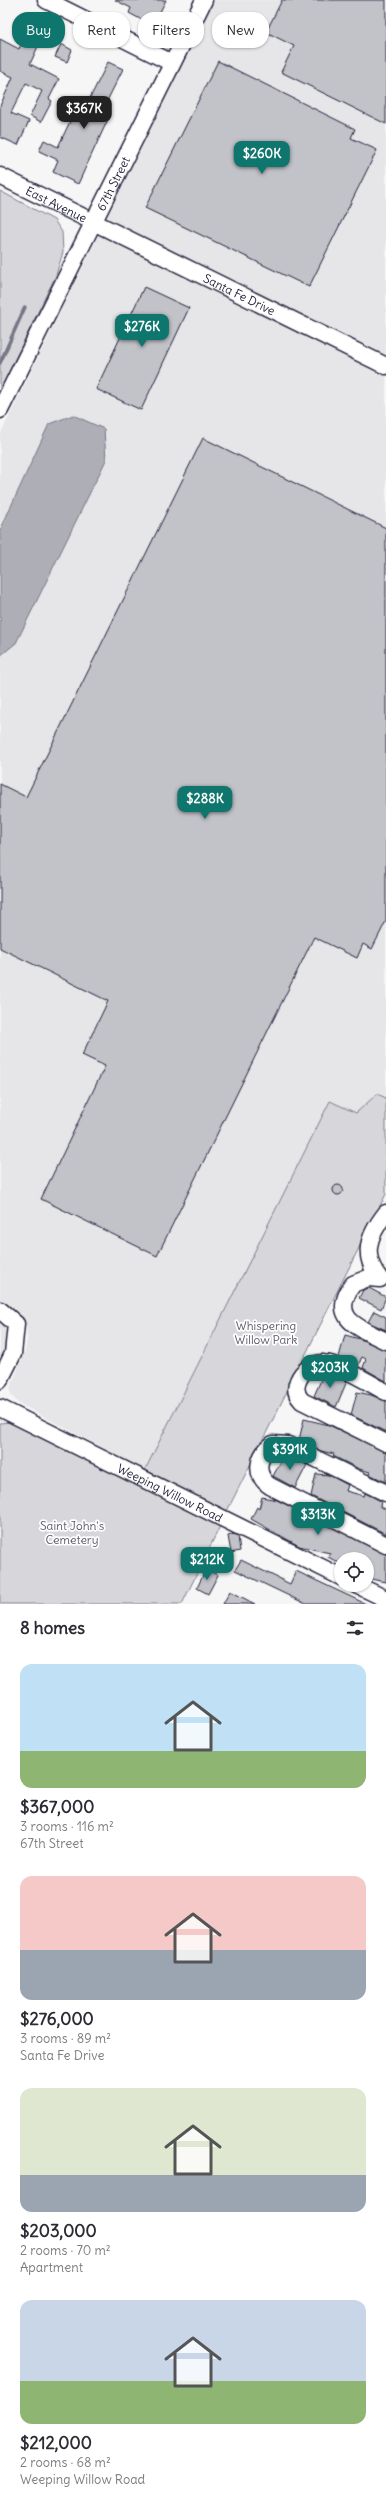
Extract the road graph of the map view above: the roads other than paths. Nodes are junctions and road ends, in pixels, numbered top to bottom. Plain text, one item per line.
1 (46, 0) edge
2 (204, 0) edge
3 (172, 63) junction
4 (0, 176) edge
5 (92, 222) junction
6 (386, 366) edge
7 (0, 410) edge
8 (386, 1213) edge
9 (383, 1281) edge
10 (0, 1310) edge
11 (386, 1341) edge
12 (0, 1380) edge
13 (386, 1392) edge
14 (0, 1408) edge
15 (386, 1443) edge
16 (386, 1494) edge
17 (386, 1545) edge
18 (334, 1574) edge
19 (371, 1592) edge
20 (386, 1600) edge

1 - 3 street
2 - 3 street, 67th Street
3 - 5 street, 67th Street
4 - 5 street, East Avenue
5 - 6 street, Santa Fe Drive
5 - 7 street, 67th Street
8 - 9 street
9 - 11 street
10 - 12 street
13 - 15 street
14 - 18 street, Weeping Willow Road
16 - 17 street
19 - 20 street

